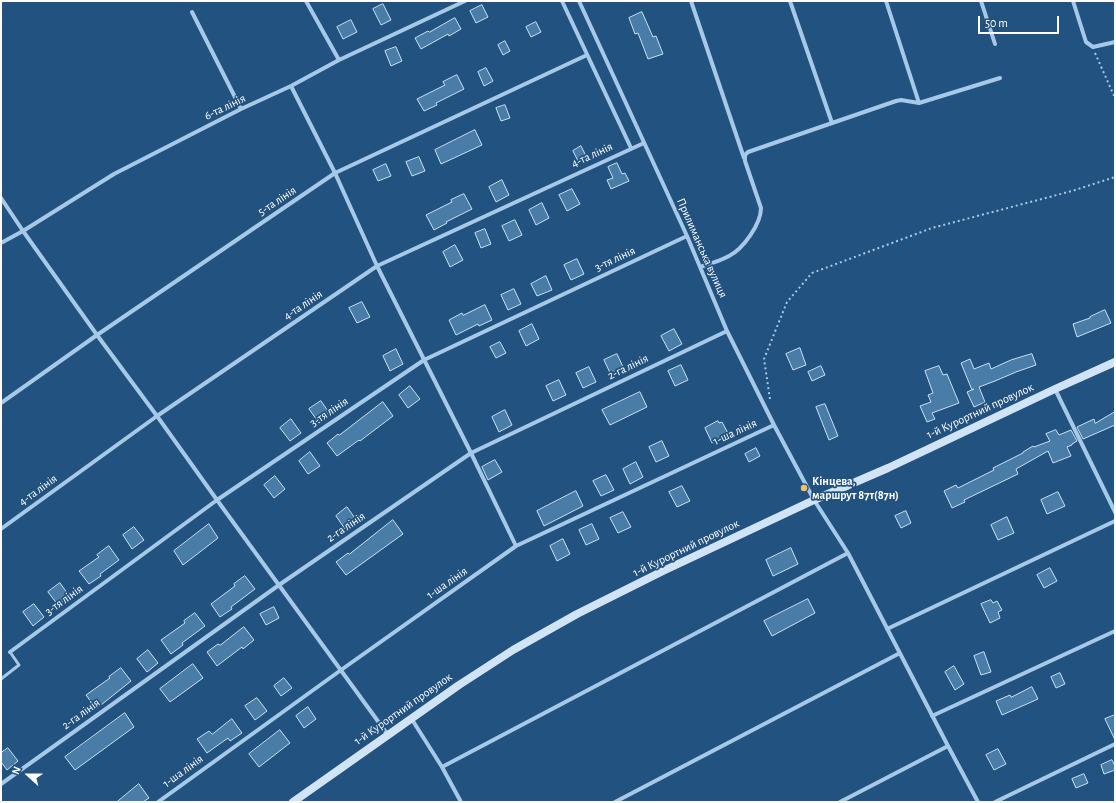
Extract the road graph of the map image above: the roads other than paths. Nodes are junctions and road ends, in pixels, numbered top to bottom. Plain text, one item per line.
1 (306, 1) edge
2 (465, 1) edge
3 (562, 1) edge
4 (579, 1) edge
5 (691, 1) edge
6 (790, 1) edge
7 (886, 1) edge
8 (981, 1) edge
9 (1073, 1) edge
10 (192, 12) dead end
11 (1115, 42) edge
12 (995, 44) dead end
13 (586, 55) junction
14 (339, 60) junction
15 (1000, 78) dead end
16 (291, 86) junction
17 (919, 103) junction
18 (241, 109) junction
19 (832, 123) junction
20 (644, 143) junction
21 (631, 148) junction
22 (744, 158) junction
23 (335, 173) junction
24 (1, 198) edge
25 (23, 231) junction
26 (687, 236) junction
27 (1, 243) edge
28 (377, 266) junction
29 (700, 267) junction
30 (727, 330) junction
31 (97, 335) junction
32 (424, 360) junction
33 (1115, 362) edge
34 (1055, 389) junction
35 (1, 403) edge
36 (157, 416) junction
37 (774, 425) junction
38 (471, 453) junction
39 (217, 500) junction
40 (814, 500) junction
41 (1115, 512) edge
42 (1115, 521) edge
43 (1, 529) edge
44 (516, 546) junction
45 (848, 553) junction
46 (279, 584) junction
47 (888, 629) junction
48 (1115, 631) edge
49 (10, 652) joint
50 (900, 654) junction
51 (341, 670) junction
52 (1, 679) edge
53 (932, 716) junction
54 (411, 718) junction
55 (388, 735) junction
56 (1115, 744) edge
57 (948, 746) junction
58 (442, 767) junction
59 (1, 784) edge
60 (158, 802) edge
61 (293, 802) edge
62 (461, 802) edge
63 (615, 802) edge
64 (840, 802) edge
65 (978, 802) edge
66 (994, 802) edge

1 - 14 street
2 - 14 street, 6-та лінія
3 - 13 street
4 - 20 street, Прилиманська вулиця
5 - 22 street
6 - 19 street
7 - 17 street
8 - 12 street
9 - 11 street
10 - 18 street
13 - 21 street
13 - 23 street, 5-та лінія
14 - 16 street, 6-та лінія
15 - 17 street
16 - 18 street, 6-та лінія
16 - 23 street
17 - 19 street
18 - 25 street, 6-та лінія
19 - 22 street
20 - 21 street, 4-та лінія
20 - 26 street, Прилиманська вулиця
21 - 28 street, 4-та лінія
22 - 29 street
23 - 28 street
23 - 31 street, 5-та лінія
24 - 25 street
25 - 27 street, 6-та лінія
25 - 31 street
26 - 29 street, Прилиманська вулиця
26 - 32 street, 3-тя лінія
28 - 32 street
28 - 36 street, 4-та лінія
29 - 30 street, Прилиманська вулиця
30 - 37 street, Прилиманська вулиця
30 - 38 street, 2-га лінія
31 - 35 street, 5-та лінія
31 - 36 street
32 - 38 street
32 - 39 street, 3-тя лінія
33 - 34 street, 1-й Курортний провулок
34 - 40 street, 1-й Курортний провулок
34 - 41 street
36 - 39 street
36 - 43 street, 4-та лінія
37 - 40 street, Прилиманська вулиця
37 - 44 street, 1-ша лінія
38 - 44 street
38 - 46 street, 2-га лінія
39 - 46 street
39 - 49 street, 3-тя лінія
40 - 45 street, Прилиманська вулиця
40 - 54 street, 1-й Курортний провулок
42 - 47 street
44 - 51 street, 1-ша лінія
45 - 47 street, Прилиманська вулиця
45 - 58 street
46 - 51 street
46 - 59 street, 2-га лінія
47 - 50 street, Прилиманська вулиця
48 - 53 street
49 - 52 lane
50 - 53 street, Прилиманська вулиця
50 - 63 street
51 - 55 street
51 - 60 street, 1-ша лінія
53 - 57 street, Прилиманська вулиця
54 - 55 street, 1-й Курортний провулок
54 - 58 street
55 - 61 street, 1-й Курортний провулок
56 - 66 street
57 - 64 street
57 - 65 street, Прилиманська вулиця
58 - 62 street

